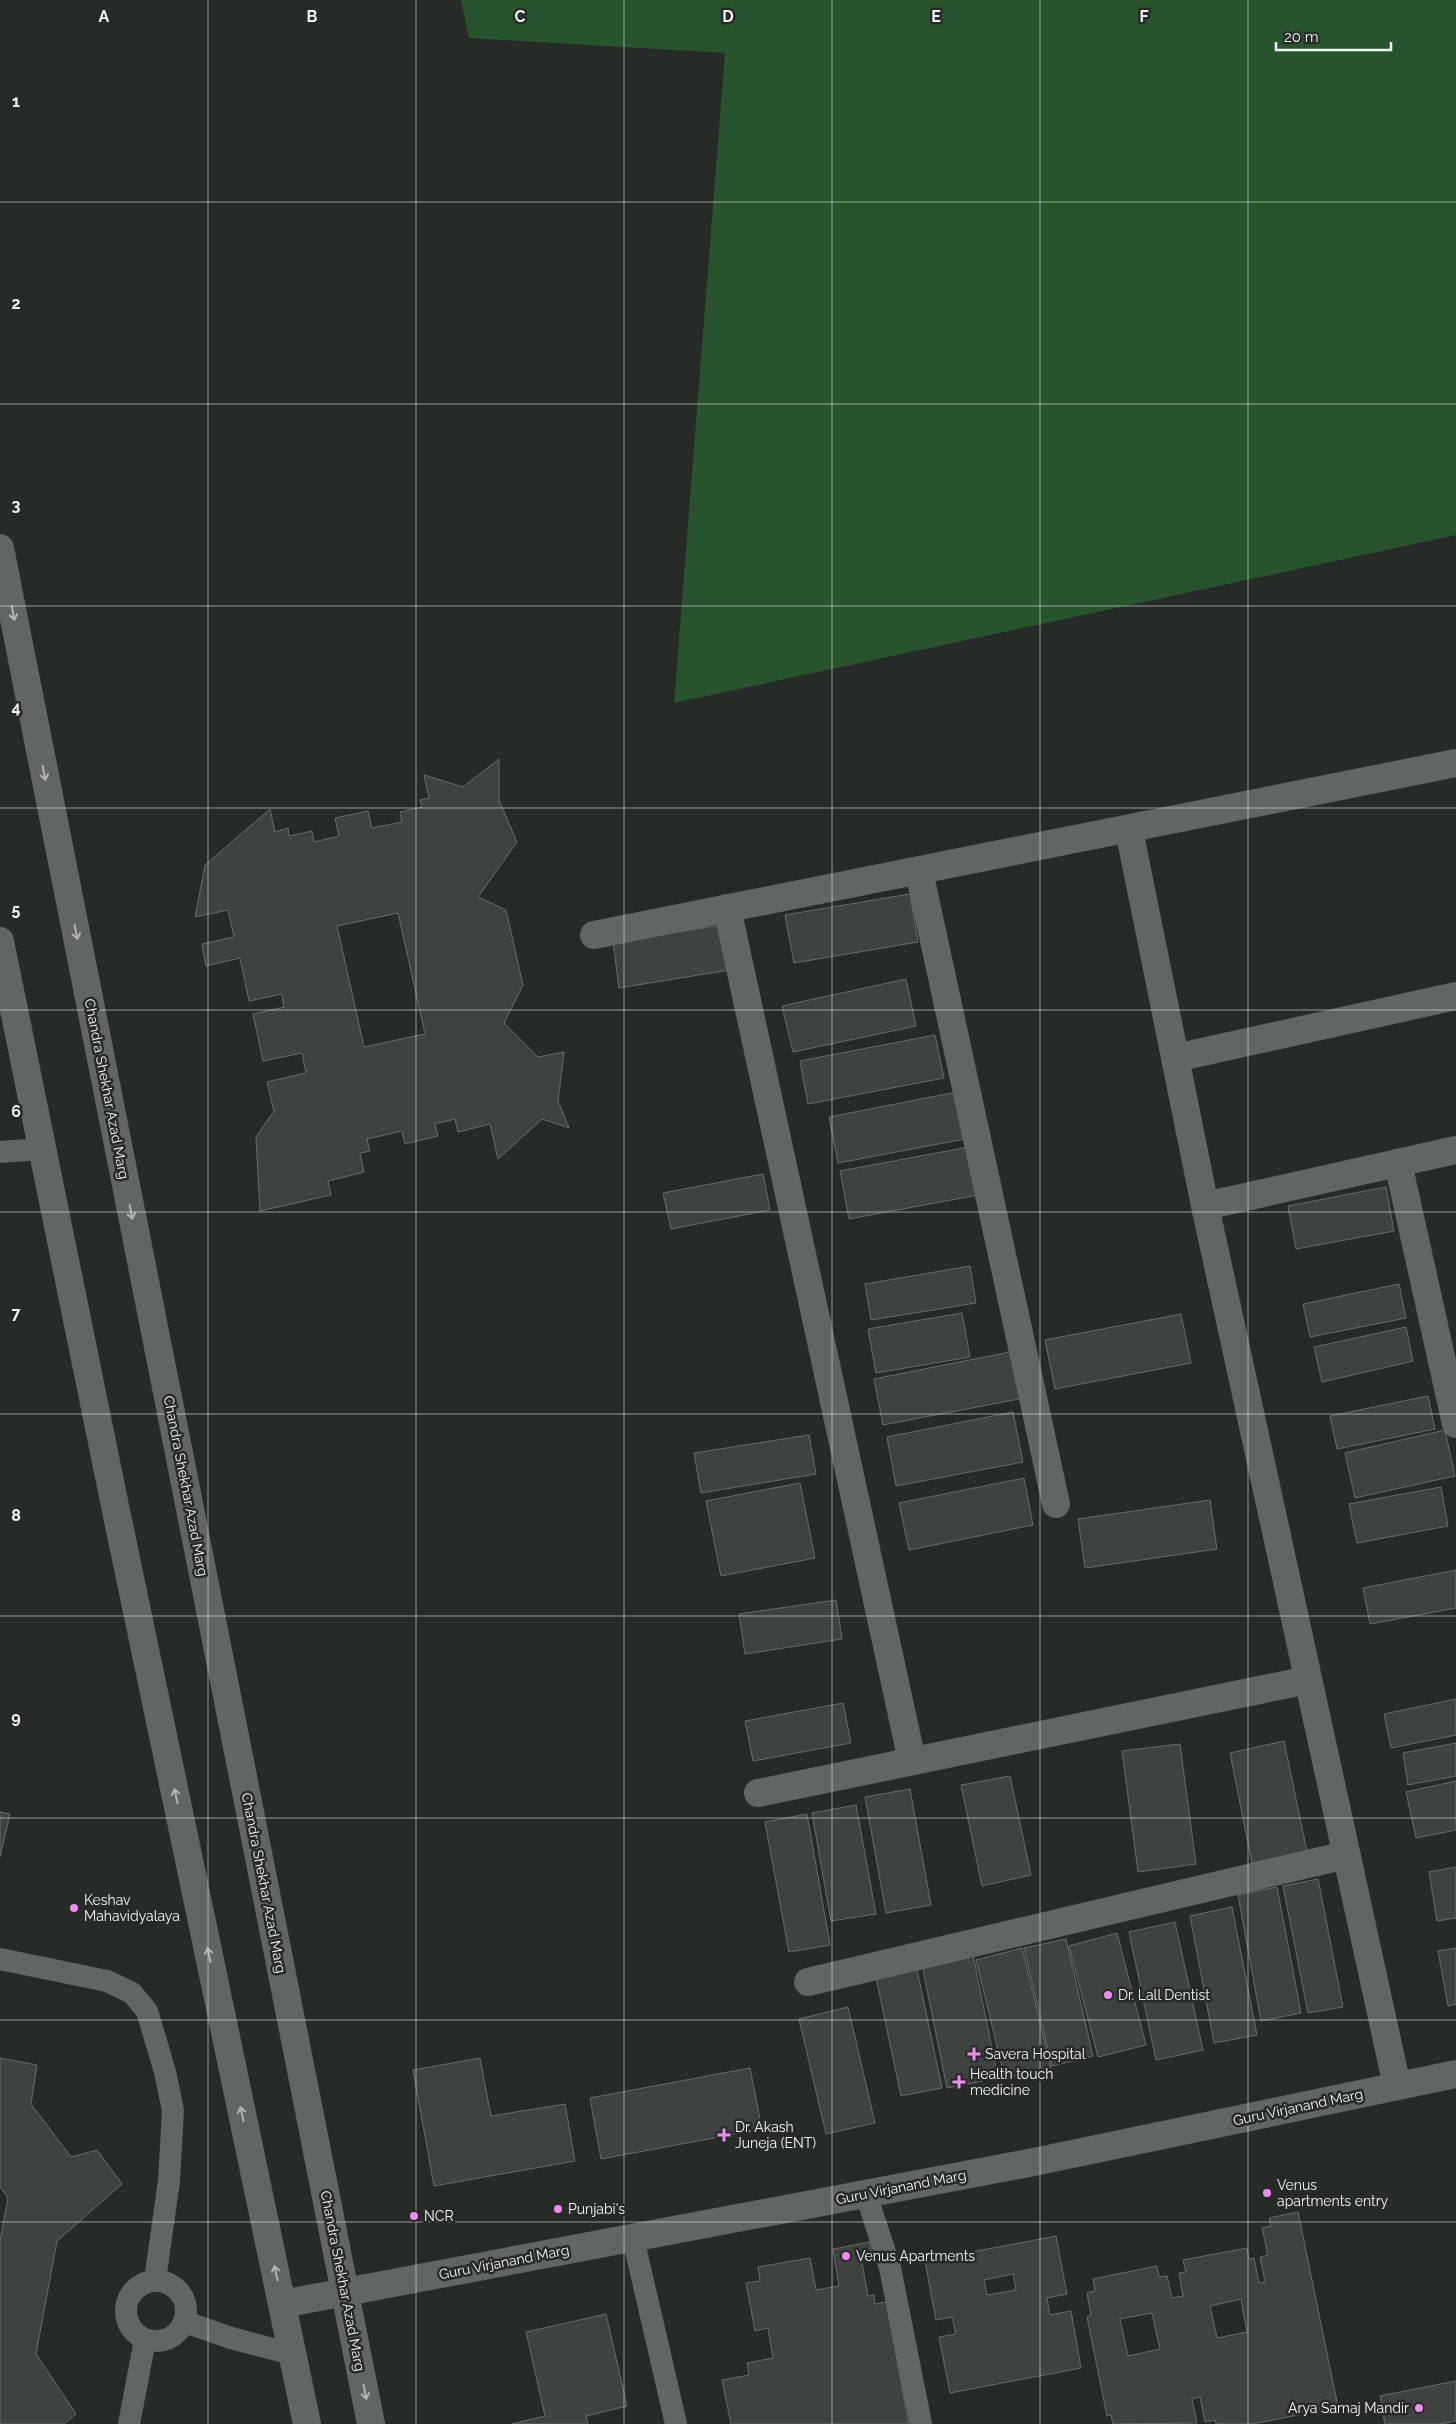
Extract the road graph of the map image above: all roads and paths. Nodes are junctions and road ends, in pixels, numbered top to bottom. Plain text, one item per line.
1 (0, 548) edge
2 (1456, 763) edge
3 (1129, 830) junction
4 (919, 871) junction
5 (726, 908) junction
6 (594, 934) dead end
7 (0, 940) edge
8 (1456, 996) edge
9 (1176, 1058) junction
10 (42, 1149) junction
11 (1456, 1150) edge
12 (0, 1152) edge
13 (1398, 1163) junction
14 (1205, 1206) junction
15 (1456, 1424) edge
16 (1056, 1504) dead end
17 (1308, 1680) junction
18 (912, 1762) junction
19 (758, 1793) dead end
20 (1346, 1855) junction
21 (0, 1959) edge
22 (808, 1982) dead end
23 (1456, 2074) edge
24 (1396, 2086) junction
25 (866, 2194) junction
26 (633, 2238) junction
27 (155, 2280) junction
28 (345, 2292) junction
29 (282, 2304) junction
30 (185, 2322) junction
31 (145, 2340) junction
32 (292, 2354) junction
33 (129, 2424) edge
34 (307, 2424) edge
35 (371, 2424) edge
36 (676, 2424) edge
37 (921, 2424) edge

1 -> 28 street, Chandra Shekhar Azad Marg
2 - 3 street
3 - 4 street
3 - 9 street
4 - 5 street
4 - 16 street
5 - 6 street
5 - 18 street
7 - 10 street
8 - 9 street
9 - 14 street
10 - 12 lane
29 -> 10 street
11 - 13 street
13 - 14 street
13 - 15 street
14 - 17 street
17 - 18 street
17 - 20 street
18 - 19 street
20 - 22 street
20 - 24 street
21 - 27 lane
23 - 24 street, Guru Virjanand Marg
24 - 25 street, Guru Virjanand Marg
25 - 26 street, Guru Virjanand Marg
25 - 37 lane
26 - 28 street, Guru Virjanand Marg
26 - 36 lane
27 - 30 lane
27 - 31 lane
28 - 29 street, Guru Virjanand Marg
28 -> 35 street, Chandra Shekhar Azad Marg
29 - 32 street
30 - 31 lane
30 - 32 lane
31 - 33 lane
32 - 34 street

